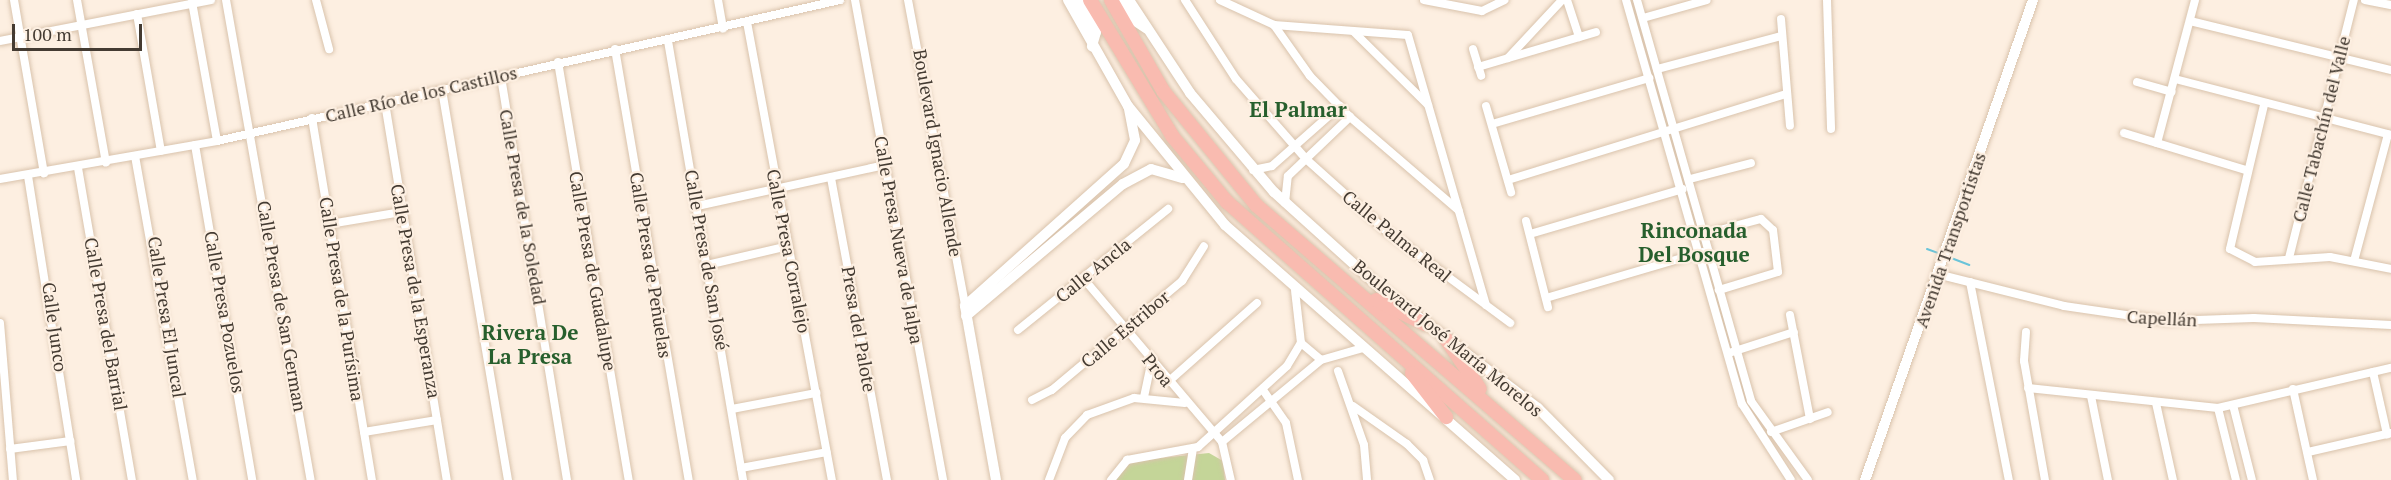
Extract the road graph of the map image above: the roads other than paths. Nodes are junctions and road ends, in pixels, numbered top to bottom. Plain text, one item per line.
1 (14, 0) edge
2 (76, 0) edge
3 (211, 0) edge
4 (226, 0) edge
5 (316, 0) edge
6 (718, 0) edge
7 (840, 0) edge
8 (855, 0) edge
9 (908, 0) edge
10 (1068, 0) edge
11 (1078, 0) edge
12 (1090, 0) edge
13 (1111, 0) edge
14 (1120, 0) edge
15 (1130, 0) edge
16 (1185, 0) edge
17 (1220, 0) edge
18 (1424, 0) edge
19 (1506, 0) edge
20 (1562, 0) edge
21 (1567, 0) edge
22 (1626, 0) edge
23 (1637, 0) edge
24 (1707, 0) edge
25 (1827, 0) edge
26 (2032, 0) edge
27 (2194, 0) edge
28 (2354, 0) edge
29 (2366, 0) edge
30 (192, 2) junction
31 (2391, 5) edge
32 (137, 14) junction
33 (1643, 18) junction
34 (1781, 19) dead end
35 (2190, 21) junction
36 (747, 22) junction
37 (81, 25) junction
38 (1274, 25) junction
39 (1146, 28) junction
40 (723, 29) junction
41 (1354, 32) junction
42 (1596, 32) dead end
43 (1781, 36) junction
44 (21, 37) junction
45 (1579, 37) junction
46 (0, 41) edge
47 (668, 41) junction
48 (1092, 46) junction
49 (329, 49) dead end
50 (615, 49) junction
51 (1473, 49) dead end
52 (1508, 58) junction
53 (2340, 58) junction
54 (558, 62) junction
55 (1657, 69) junction
56 (2391, 70) edge
57 (501, 77) junction
58 (1649, 78) junction
59 (2175, 79) junction
60 (2137, 82) dead end
61 (442, 90) junction
62 (2172, 92) junction
63 (1786, 94) junction
64 (385, 103) junction
65 (1428, 105) junction
66 (2264, 105) junction
67 (1128, 106) junction
68 (1340, 106) junction
69 (1486, 106) dead end
70 (1350, 117) junction
71 (312, 118) junction
72 (2324, 120) junction
73 (1492, 124) junction
74 (1790, 126) dead end
75 (1675, 128) junction
76 (1831, 129) dead end
77 (1665, 131) junction
78 (251, 133) junction
79 (2124, 133) dead end
80 (2389, 134) edge
81 (217, 141) junction
82 (2157, 143) junction
83 (195, 144) junction
84 (1295, 147) junction
85 (161, 151) junction
86 (135, 156) junction
87 (1306, 159) junction
88 (106, 162) junction
89 (1751, 163) dead end
90 (885, 165) junction
91 (78, 168) junction
92 (1253, 170) junction
93 (2246, 170) junction
94 (44, 173) junction
95 (28, 176) junction
96 (831, 178) junction
97 (1183, 178) junction
98 (1690, 178) junction
99 (0, 179) edge
100 (1508, 180) junction
101 (778, 189) junction
102 (1683, 189) junction
103 (1511, 192) dead end
104 (1285, 203) junction
105 (697, 206) junction
106 (1168, 209) dead end
107 (1459, 211) junction
108 (402, 212) junction
109 (1526, 220) dead end
110 (330, 224) junction
111 (1530, 234) junction
112 (1705, 234) junction
113 (788, 246) junction
114 (1204, 246) dead end
115 (1708, 250) junction
116 (1699, 253) junction
117 (2289, 258) junction
118 (2354, 261) junction
119 (707, 265) junction
120 (2391, 269) edge
121 (1938, 270) junction
122 (1083, 278) junction
123 (1970, 282) junction
124 (1353, 289) junction
125 (1295, 290) junction
126 (1719, 290) junction
127 (1257, 303) dead end
128 (1486, 305) junction
129 (965, 311) junction
130 (1790, 315) dead end
131 (0, 323) edge
132 (1510, 323) dead end
133 (1425, 324) junction
134 (2391, 325) edge
135 (1125, 328) junction
136 (1018, 330) dead end
137 (1794, 332) junction
138 (2026, 332) dead end
139 (1446, 339) junction
140 (1301, 343) junction
141 (1, 344) edge
142 (1364, 348) junction
143 (1394, 350) junction
144 (1737, 351) junction
145 (1727, 354) junction
146 (1321, 360) junction
147 (1151, 363) junction
148 (2390, 368) edge
149 (1338, 370) dead end
150 (2373, 372) junction
151 (1168, 382) junction
152 (2028, 388) junction
153 (2293, 389) junction
154 (1263, 390) junction
155 (816, 393) junction
156 (2091, 396) junction
157 (1144, 397) junction
158 (1032, 400) dead end
159 (1271, 400) junction
160 (1488, 401) junction
161 (1185, 403) junction
162 (2156, 403) junction
163 (2233, 405) junction
164 (1353, 406) junction
165 (2218, 408) junction
166 (732, 409) junction
167 (1828, 412) dead end
168 (1446, 417) junction
169 (1810, 419) junction
170 (437, 420) junction
171 (364, 432) junction
172 (1771, 432) junction
173 (1213, 433) junction
174 (2389, 433) edge
175 (70, 441) junction
176 (1222, 442) junction
177 (10, 449) junction
178 (1193, 450) junction
179 (827, 452) junction
180 (2308, 452) junction
181 (741, 468) junction
182 (12, 480) edge
183 (76, 480) edge
184 (132, 480) edge
185 (193, 480) edge
186 (252, 480) edge
187 (311, 480) edge
188 (372, 480) edge
189 (447, 480) edge
190 (508, 480) edge
191 (567, 480) edge
192 (629, 480) edge
193 (689, 480) edge
194 (743, 480) edge
195 (832, 480) edge
196 (887, 480) edge
197 (943, 480) edge
198 (996, 480) edge
199 (1049, 480) edge
200 (1111, 480) edge
201 (1188, 480) edge
202 (1231, 480) edge
203 (1298, 480) edge
204 (1367, 480) edge
205 (1430, 480) edge
206 (1515, 480) edge
207 (1542, 480) edge
208 (1575, 480) edge
209 (1609, 480) edge
210 (1791, 480) edge
211 (1808, 480) edge
212 (1865, 480) edge
213 (2009, 480) edge
214 (2045, 480) edge
215 (2108, 480) edge
216 (2173, 480) edge
217 (2236, 480) edge
218 (2252, 480) edge
219 (2313, 480) edge

1 - 44 street
2 - 37 street
3 - 30 street
4 - 78 street, Calle Presa de San German
5 - 49 street
6 - 40 street
7 - 36 street, Calle Río de los Castillos
8 - 90 street, Calle Presa Nueva de Jalpa
9 - 129 street, Boulevard Ignacio Allende
10 - 48 street
11 - 48 street
12 - 143 main road
13 - 124 main road, Boulevard José María Morelos
14 - 39 street
15 - 39 street, Boulevard José María Morelos
16 - 84 street, Calle Palma Real
17 - 38 street, Calle Palma Real
18 - 19 street
20 - 52 street
21 - 45 street
22 - 58 street
23 - 33 street
24 - 33 street
25 - 76 street
26 - 121 street, Avenida Transportistas
27 - 35 street
28 - 53 street, Calle Tabachín del Valle
29 - 31 street
30 - 32 street
30 - 81 street
32 - 37 street
32 - 85 street
33 - 55 street
34 - 43 street
35 - 53 street
35 - 59 street
36 - 40 street, Calle Río de los Castillos
36 - 101 street, Calle Presa Corralejo
37 - 44 street
37 - 88 street
38 - 41 street, Calle Palma Real
38 - 68 street
39 - 92 street, Boulevard José María Morelos
40 - 47 street, Calle Río de los Castillos
41 - 65 street, Calle Palma Real
41 - 65 street, Calle Palma Real
42 - 45 street
43 - 55 street
43 - 63 street
44 - 46 street
44 - 94 street
45 - 52 street
47 - 50 street, Calle Río de los Castillos
47 - 105 street, Calle Presa de San José
48 - 67 street
50 - 54 street, Calle Río de los Castillos
50 - 193 street, Calle Presa de Peñuelas
51 - 52 street
53 - 56 street
53 - 72 street, Calle Tabachín del Valle
54 - 57 street, Calle Río de los Castillos
54 - 192 street, Calle Presa de Guadalupe
55 - 75 street
57 - 61 street, Calle Río de los Castillos
57 - 191 street, Calle Presa de la Soledad
58 - 73 street
58 - 77 street
59 - 62 street
59 - 66 street
60 - 62 street
61 - 64 street, Calle Río de los Castillos
61 - 190 street
62 - 82 street
63 - 74 street
63 - 75 street
64 - 71 street, Calle Río de los Castillos
64 - 108 street, Calle Presa de la Esperanza
65 - 107 street, Calle Palma Real
66 - 72 street
66 - 93 street
67 - 97 street
67 - 129 street
68 - 70 street
68 - 84 street
69 - 73 street
70 - 87 street
70 - 107 street
71 - 78 street, Calle Río de los Castillos
71 - 110 street, Calle Presa de la Purísima
72 - 80 street
72 - 117 street, Calle Tabachín del Valle
73 - 100 street
75 - 77 street
75 - 98 street
77 - 100 street
77 - 102 street
78 - 81 street, Calle Río de los Castillos
78 - 187 street, Calle Presa de San German
79 - 82 street
80 - 118 street
81 - 83 street, Calle Río de los Castillos
82 - 93 street
83 - 85 street, Calle Río de los Castillos
83 - 186 street, Calle Presa Pozuelos
84 - 87 street, Calle Palma Real
84 - 92 street
85 - 86 street, Calle Río de los Castillos
86 - 88 street, Calle Río de los Castillos
86 - 185 street, Calle Presa El Juncal
87 - 104 street
87 - 128 street, Calle Palma Real
88 - 91 street, Calle Río de los Castillos
89 - 98 street
90 - 96 street
90 - 197 street, Calle Presa Nueva de Jalpa
91 - 94 street, Calle Río de los Castillos
91 - 184 street, Calle Presa del Barrial
92 - 104 street, Boulevard José María Morelos
93 - 117 street
94 - 95 street, Calle Río de los Castillos
95 - 99 street, Calle Río de los Castillos
95 - 175 street, Calle Junco
96 - 101 street
96 - 196 street, Presa del Palote
97 - 125 street
97 - 129 street
98 - 112 street
100 - 103 street
101 - 105 street
101 - 113 street, Calle Presa Corralejo
102 - 111 street
102 - 116 street
104 - 133 street, Boulevard José María Morelos
105 - 119 street, Calle Presa de San José
106 - 122 street, Calle Ancla
107 - 128 street, Calle Palma Real
108 - 110 street
108 - 170 street, Calle Presa de la Esperanza
109 - 111 street
110 - 171 street, Calle Presa de la Purísima
111 - 116 street
112 - 115 street
112 - 126 street
113 - 119 street
113 - 155 street, Calle Presa Corralejo
114 - 135 street, Calle Estribor
115 - 116 street
115 - 126 street
116 - 145 street
117 - 118 street
118 - 120 street
119 - 166 street, Calle Presa de San José
121 - 123 street, Capellán
121 - 212 street, Avenida Transportistas
122 - 135 street, Proa
122 - 136 street, Calle Ancla
123 - 134 street, Capellán
123 - 213 street
124 - 133 main road
124 - 160 main road, Boulevard José María Morelos
125 - 140 street
125 - 142 street
126 - 144 street
127 - 151 street
128 - 132 street
129 - 198 street, Boulevard Ignacio Allende
130 - 137 street
131 - 141 street
133 - 139 street, Boulevard José María Morelos
135 - 147 street, Proa
135 - 158 street, Calle Estribor
137 - 144 street
137 - 169 street
138 - 152 street
139 - 160 main road
139 - 209 street, Boulevard José María Morelos
140 - 146 street
140 - 154 street
141 - 177 street
142 - 146 street
142 - 168 street
143 - 168 main road
143 - 207 main road
144 - 145 street
144 - 172 street
145 - 210 street
146 - 159 street
147 - 151 street, Proa
147 - 157 street
148 - 150 street
149 - 164 street
150 - 153 street
150 - 174 street
151 - 161 street, Proa
152 - 156 street
152 - 214 street
153 - 163 street
153 - 180 street
154 - 159 street
154 - 173 street
155 - 166 street
155 - 179 street, Calle Presa Corralejo
156 - 162 street
156 - 215 street
157 - 161 street
157 - 199 street
159 - 176 street
159 - 203 street
160 - 208 main road, Boulevard José María Morelos
161 - 173 street, Proa
162 - 165 street
162 - 216 street
163 - 165 street
163 - 218 street
164 - 204 street
164 - 205 street
165 - 217 street
166 - 181 street, Calle Presa de San José
167 - 169 street
168 - 206 street
169 - 172 street
170 - 171 street
170 - 189 street, Calle Presa de la Esperanza
171 - 188 street, Calle Presa de la Purísima
172 - 211 street
173 - 176 street, Proa
173 - 178 street
174 - 180 street
175 - 177 street
175 - 183 street, Calle Junco
176 - 202 street
177 - 182 street
178 - 200 street
178 - 201 street
179 - 181 street
179 - 195 street, Calle Presa Corralejo
180 - 219 street
181 - 194 street, Calle Presa de San José

